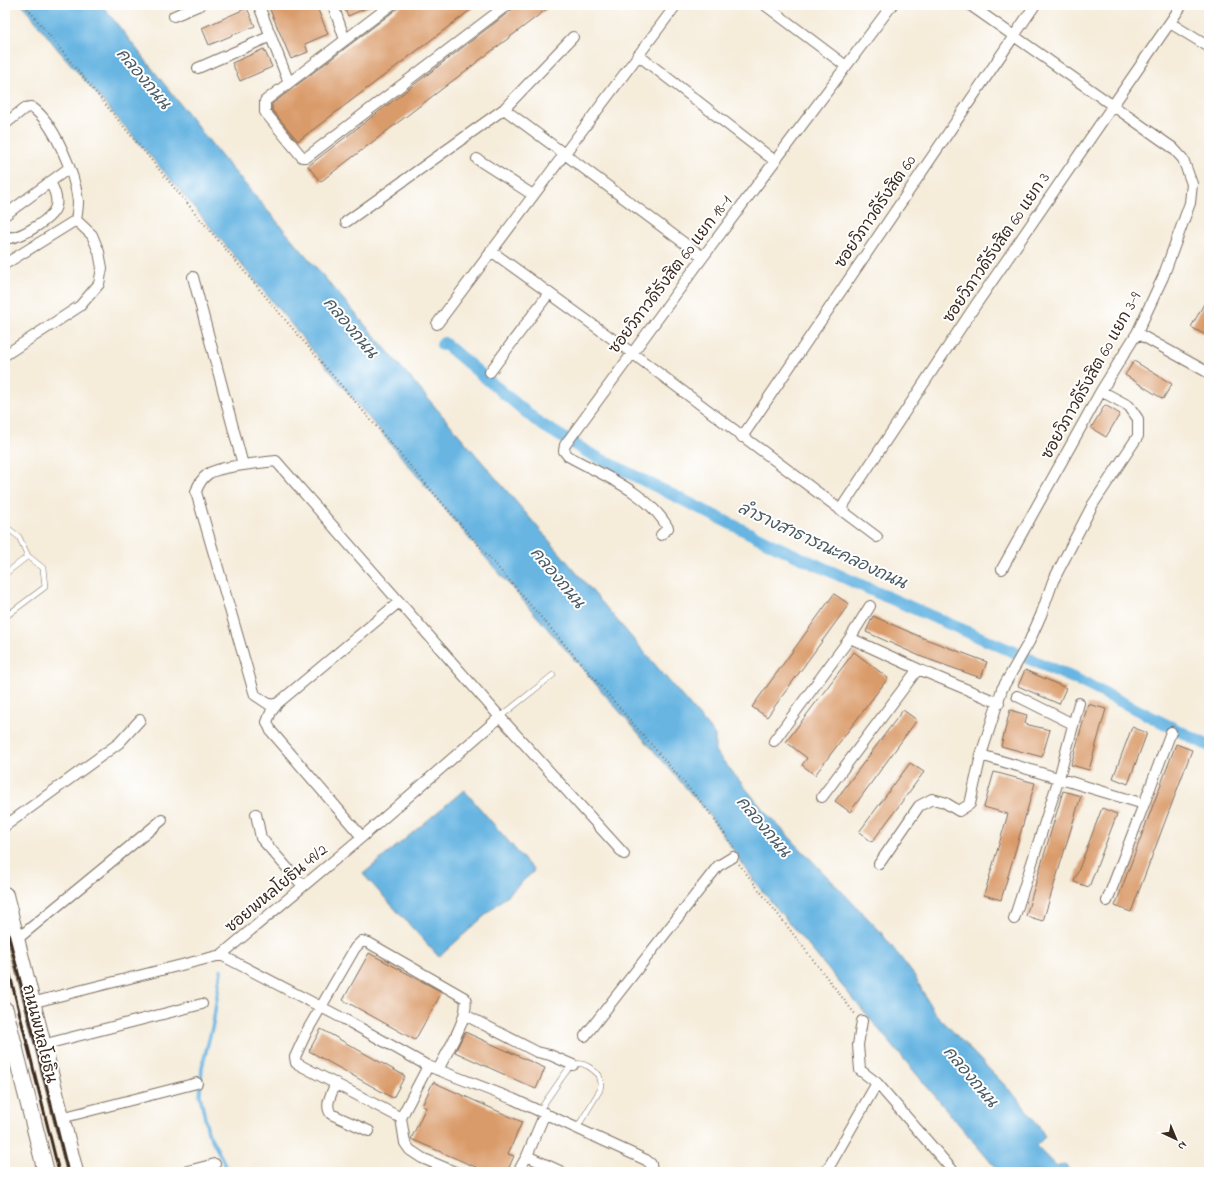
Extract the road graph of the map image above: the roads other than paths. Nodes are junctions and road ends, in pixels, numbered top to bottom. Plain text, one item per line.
1 (200, 5) edge
2 (332, 5) edge
3 (391, 5) edge
4 (507, 5) edge
5 (676, 5) edge
6 (765, 5) edge
7 (892, 5) edge
8 (970, 5) edge
9 (1035, 5) edge
10 (1182, 5) edge
11 (259, 6) dead end
12 (174, 16) dead end
13 (1170, 23) junction
14 (271, 36) junction
15 (1014, 36) junction
16 (574, 37) dead end
17 (345, 40) junction
18 (1209, 47) edge
19 (638, 55) junction
20 (846, 66) junction
21 (198, 68) dead end
22 (289, 83) junction
23 (1114, 105) junction
24 (504, 109) junction
25 (5, 124) edge
26 (565, 154) junction
27 (477, 159) dead end
28 (775, 161) junction
29 (69, 168) junction
30 (50, 182) junction
31 (533, 195) junction
32 (5, 215) edge
33 (76, 220) junction
34 (346, 222) dead end
35 (5, 235) edge
36 (491, 251) junction
37 (703, 257) junction
38 (5, 264) edge
39 (193, 277) dead end
40 (549, 293) junction
41 (437, 324) dead end
42 (1137, 333) junction
43 (632, 353) junction
44 (5, 355) edge
45 (490, 372) dead end
46 (1209, 373) edge
47 (1101, 391) junction
48 (742, 437) junction
49 (243, 465) junction
50 (840, 510) junction
51 (5, 532) edge
52 (661, 535) dead end
53 (877, 537) dead end
54 (28, 556) junction
55 (1002, 569) dead end
56 (5, 574) edge
57 (399, 602) junction
58 (870, 606) dead end
59 (5, 616) edge
60 (850, 638) junction
61 (918, 669) junction
62 (553, 675) dead end
63 (1017, 696) dead end
64 (278, 703) junction
65 (999, 703) junction
66 (1079, 704) dead end
67 (500, 717) junction
68 (140, 720) dead end
69 (1073, 724) junction
70 (1171, 732) dead end
71 (774, 741) dead end
72 (981, 755) junction
73 (1059, 778) junction
74 (822, 797) dead end
75 (1144, 804) junction
76 (256, 814) dead end
77 (162, 820) dead end
78 (5, 826) edge
79 (362, 837) junction
80 (624, 854) dead end
81 (733, 857) road end
82 (879, 864) dead end
83 (303, 886) junction
84 (5, 895) edge
85 (1107, 901) dead end
86 (1014, 919) dead end
87 (16, 940) junction
88 (221, 955) junction
89 (32, 1004) junction
90 (202, 1004) dead end
91 (320, 1007) junction
92 (5, 1010) edge
93 (465, 1015) junction
94 (862, 1021) road end
95 (585, 1036) dead end
96 (42, 1045) junction
97 (573, 1065) junction
98 (428, 1066) junction
99 (438, 1070) junction
100 (197, 1083) dead end
101 (336, 1083) junction
102 (877, 1083) junction
103 (542, 1112) junction
104 (61, 1118) junction
105 (401, 1118) junction
106 (577, 1128) junction
107 (368, 1131) dead end
108 (527, 1156) junction
109 (215, 1164) dead end
110 (46, 1172) edge
111 (75, 1172) edge
112 (184, 1172) edge
113 (455, 1172) edge
114 (518, 1172) edge
115 (562, 1172) edge
116 (652, 1172) edge
117 (826, 1172) edge
118 (954, 1172) edge

1 - 12 street
2 - 17 street
3 - 17 street
4 - 22 street
5 - 19 street
6 - 20 street
7 - 20 street, ซอยวิภาวดีรังสิต 60 แยก 18-1
8 - 15 street, ซอยวิภาวดีรังสิต 60 แยก 3-9
9 - 15 street, ซอยวิภาวดีรังสิต 60
10 - 13 street, ซอยวิภาวดีรังสิต 60 แยก 3
11 - 14 street
13 - 18 street
13 - 23 street, ซอยวิภาวดีรังสิต 60 แยก 3
14 - 21 street
14 - 22 street
15 - 23 street, ซอยวิภาวดีรังสิต 60 แยก 3-9
15 - 48 street, ซอยวิภาวดีรังสิต 60
16 - 24 street
17 - 22 street
19 - 26 street
19 - 28 street
20 - 28 street, ซอยวิภาวดีรังสิต 60 แยก 18-1
23 - 42 street, ซอยวิภาวดีรังสิต 60 แยก 3-9
23 - 50 street, ซอยวิภาวดีรังสิต 60 แยก 3
24 - 26 street
24 - 34 street
25 - 29 street
26 - 31 street
26 - 37 street
27 - 31 street
28 - 37 street, ซอยวิภาวดีรังสิต 60 แยก 18-1
29 - 30 street
29 - 33 street
30 - 32 street
30 - 35 street
31 - 36 street
33 - 38 street
33 - 44 street
36 - 40 street
36 - 41 street
37 - 43 street, ซอยวิภาวดีรังสิต 60 แยก 18-1
39 - 49 street
40 - 43 street
40 - 45 street
42 - 46 street
42 - 47 street, ซอยวิภาวดีรังสิต 60 แยก 3-9
43 - 48 street
43 - 52 street, ซอยวิภาวดีรังสิต 60 แยก 18-1
47 - 55 street, ซอยวิภาวดีรังสิต 60 แยก 3-9
47 - 65 street
48 - 50 street
49 - 57 street
49 - 64 street
50 - 53 street
51 - 54 lane
54 - 56 lane
54 - 59 lane
57 - 64 street
57 - 67 street
58 - 60 street
60 - 61 street
60 - 71 street
61 - 65 street
61 - 74 street
62 - 67 lane
63 - 69 street
64 - 79 street
65 - 72 street
66 - 69 street
67 - 79 street, ซอยพหลโยธิน 49/2
67 - 80 street
68 - 78 street
69 - 73 street
70 - 75 street
72 - 73 street
72 - 82 street
73 - 75 street
73 - 86 street
75 - 85 street
76 - 83 street
77 - 87 street
79 - 83 street, ซอยพหลโยธิน 49/2
81 - 95 street
83 - 88 street, ซอยพหลโยธิน 49/2
84 - 87 main road, ถนนพหลโยธิน
87 - 89 main road, ถนนพหลโยธิน
88 - 89 street, ซอยพหลโยธิน 49/2
88 - 91 street
89 - 96 main road, ถนนพหลโยธิน
90 - 96 street
91 - 93 street
91 - 98 street
91 - 101 street
92 - 110 main road, ถนนพหลโยธิน
93 - 97 street
93 - 99 street
94 - 102 street
96 - 104 main road, ถนนพหลโยธิน
97 - 103 lane
97 - 106 lane
98 - 99 street
98 - 105 street
99 - 103 street
100 - 104 street
101 - 105 street
101 - 107 street
102 - 117 street
102 - 118 street
103 - 106 street
103 - 108 street
104 - 111 main road, ถนนพหลโยธิน
105 - 113 street
106 - 116 street
108 - 114 street
108 - 115 street
109 - 112 street

